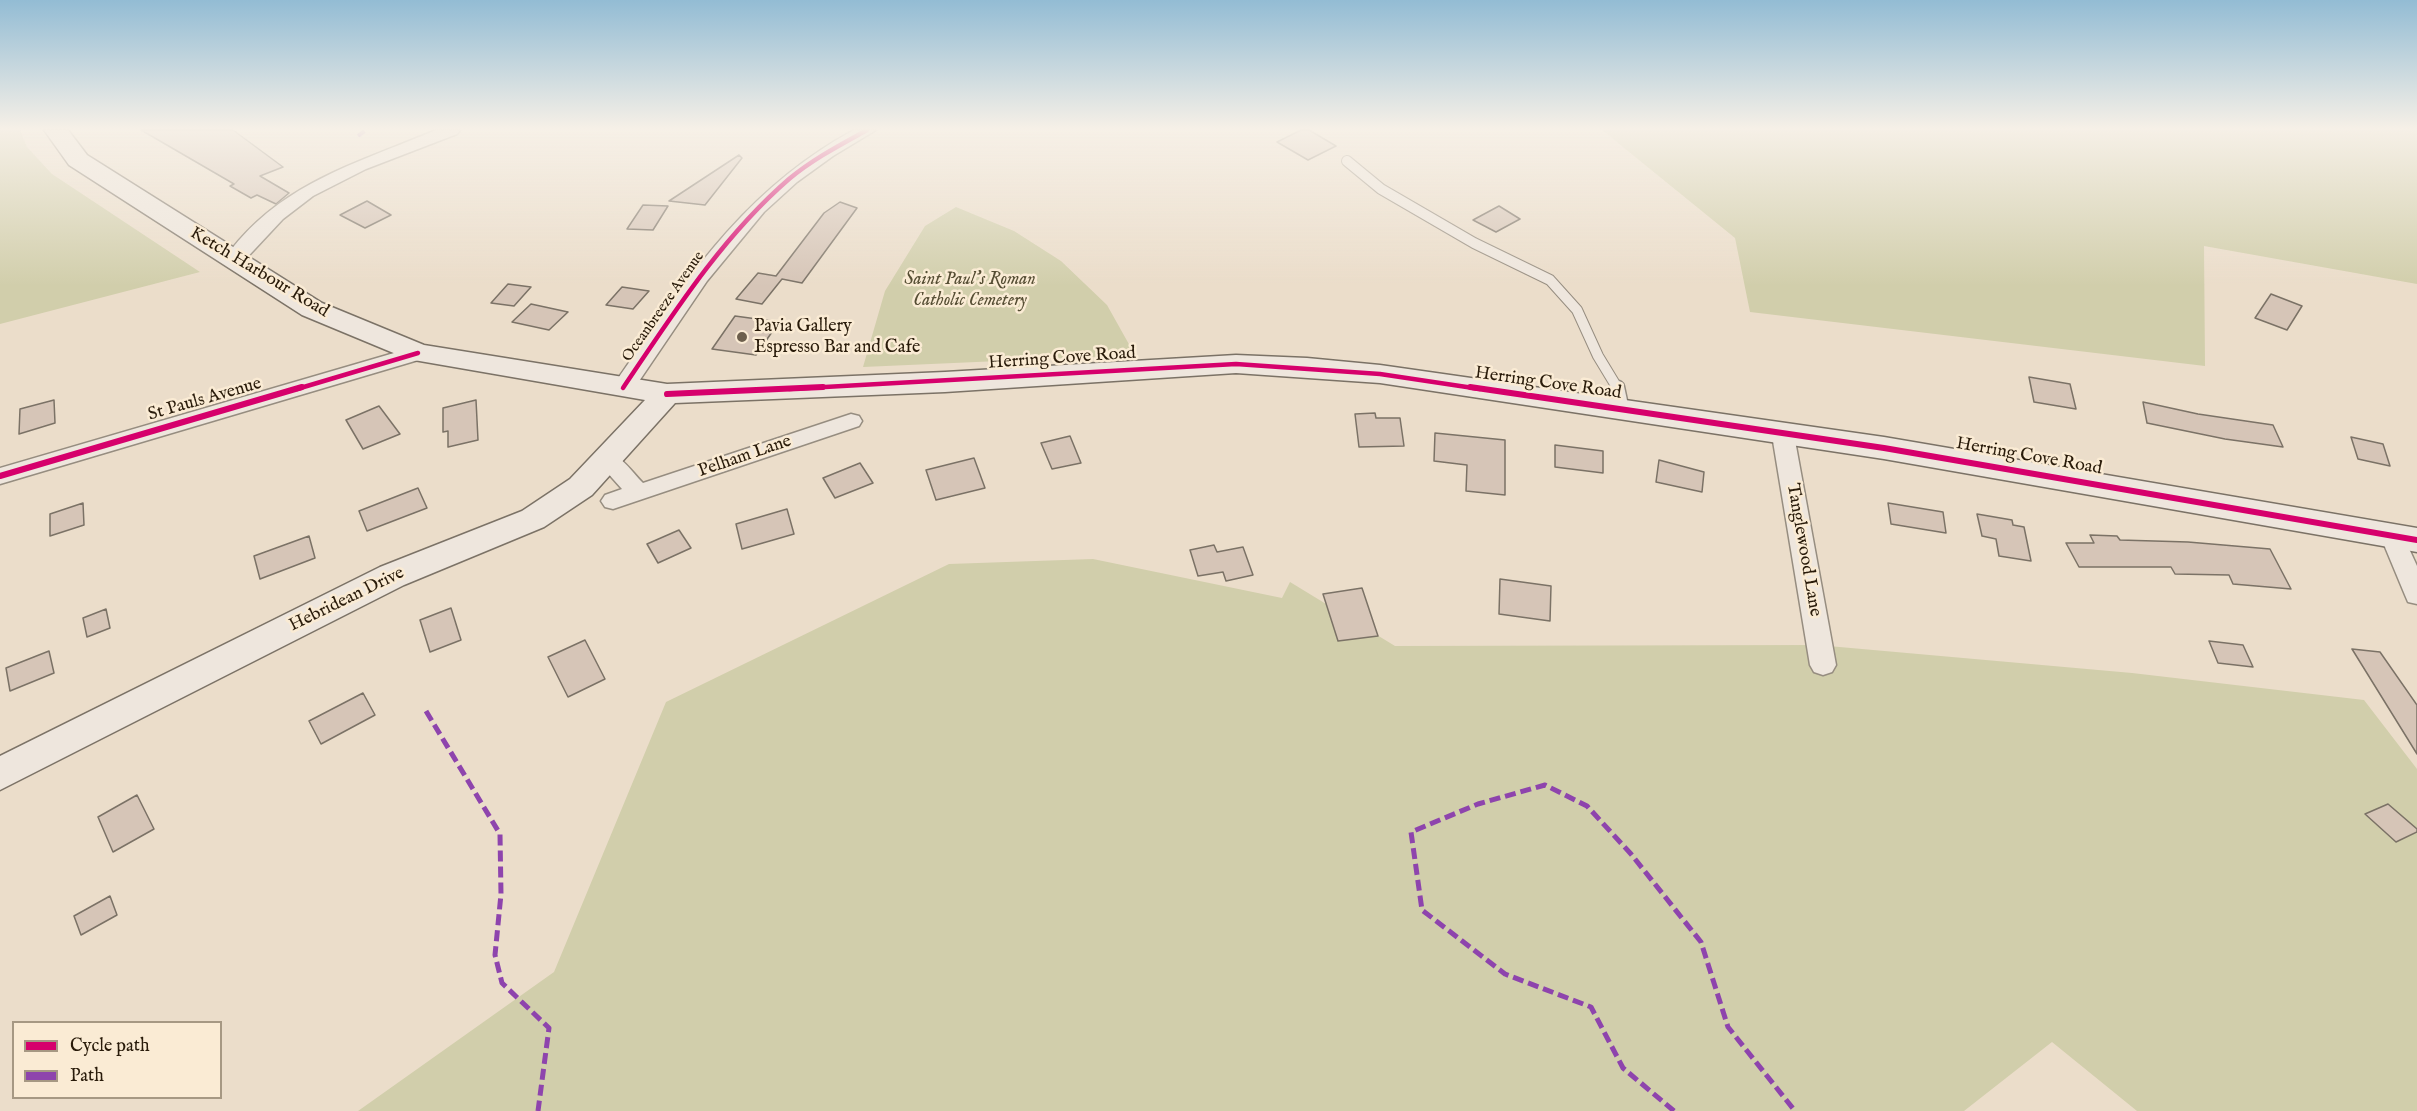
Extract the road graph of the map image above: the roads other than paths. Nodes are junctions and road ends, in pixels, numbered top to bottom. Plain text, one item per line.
1 (112, 182) edge
2 (327, 182) edge
3 (789, 182) edge
4 (1372, 182) edge
5 (233, 261) junction
6 (418, 353) junction
7 (623, 388) junction
8 (667, 393) junction
9 (1623, 410) junction
10 (851, 421) dead end
11 (1783, 435) junction
12 (607, 460) junction
13 (0, 476) edge
14 (638, 492) junction
15 (613, 501) dead end
16 (2404, 537) edge
17 (2417, 595) edge
18 (1823, 665) dead end
19 (0, 774) edge

1 - 5 main road, Ketch Harbour Road
2 - 5 street
3 - 7 street, Oceanbreeze Avenue
4 - 9 lane
5 - 6 main road, Ketch Harbour Road
6 - 7 main road, Ketch Harbour Road
6 - 13 street, St Pauls Avenue
7 - 8 main road, Ketch Harbour Road
8 - 9 main road, Herring Cove Road
8 - 12 main road, Hebridean Drive
9 - 11 main road, Herring Cove Road
10 - 14 street, Pelham Lane
11 - 16 main road, Herring Cove Road
11 - 18 street, Tanglewood Lane
12 - 14 street
12 - 19 main road, Hebridean Drive
14 - 15 street, Pelham Lane
16 - 17 street

